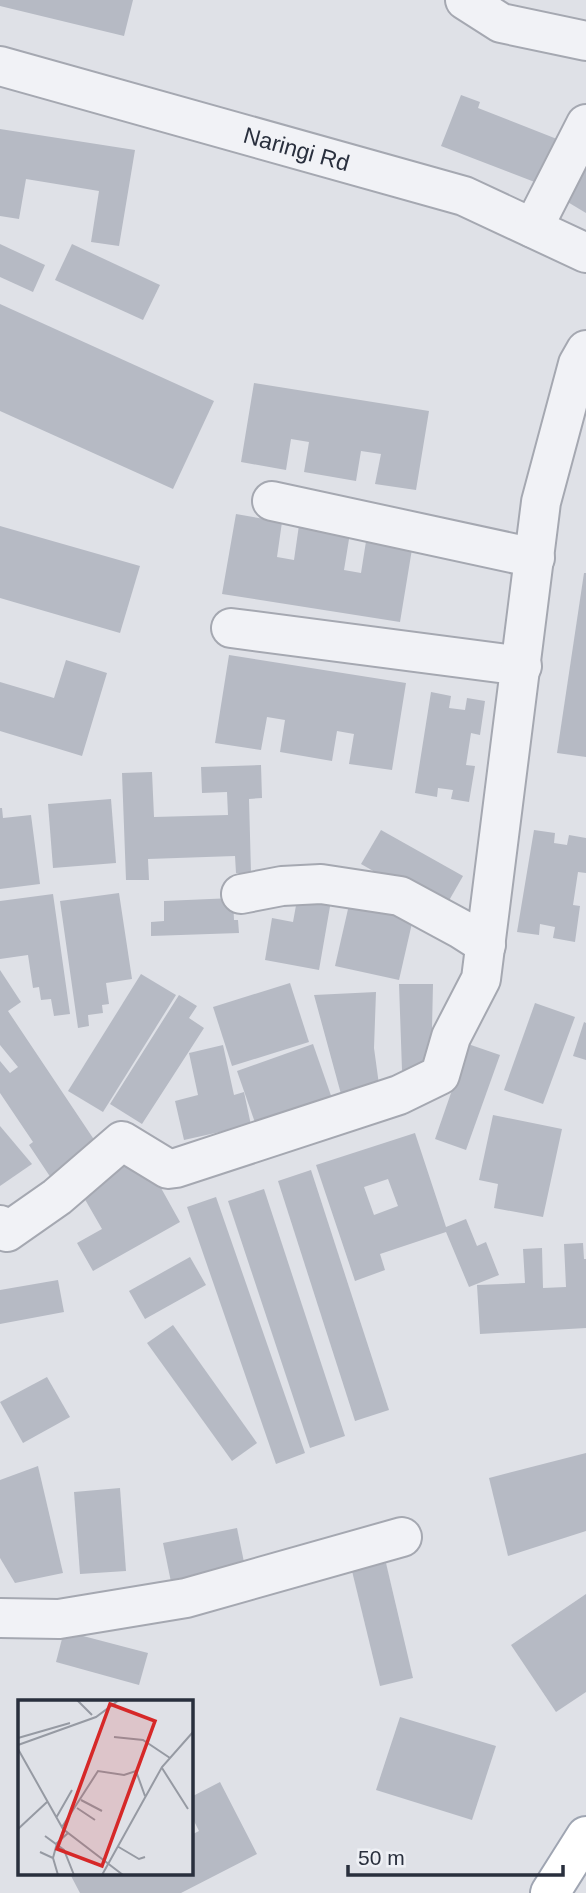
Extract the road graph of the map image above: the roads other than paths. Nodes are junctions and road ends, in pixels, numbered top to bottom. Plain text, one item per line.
1 (465, 0) edge
2 (586, 41) edge
3 (0, 66) edge
4 (586, 124) edge
5 (533, 228) junction
6 (586, 253) edge
7 (586, 350) edge
8 (272, 501) dead end
9 (535, 558) junction
10 (231, 628) dead end
11 (522, 666) junction
12 (241, 894) dead end
13 (486, 945) junction
14 (0, 1225) edge
15 (402, 1537) dead end
16 (0, 1618) edge
17 (586, 1836) edge
18 (550, 1893) edge

1 - 2 street
3 - 5 street, Naringi Rd
4 - 5 street
5 - 6 street, Naringi Rd
7 - 9 street
8 - 9 street
9 - 11 street
10 - 11 street
11 - 13 street
12 - 13 street
13 - 14 street
15 - 16 street
17 - 18 main road

